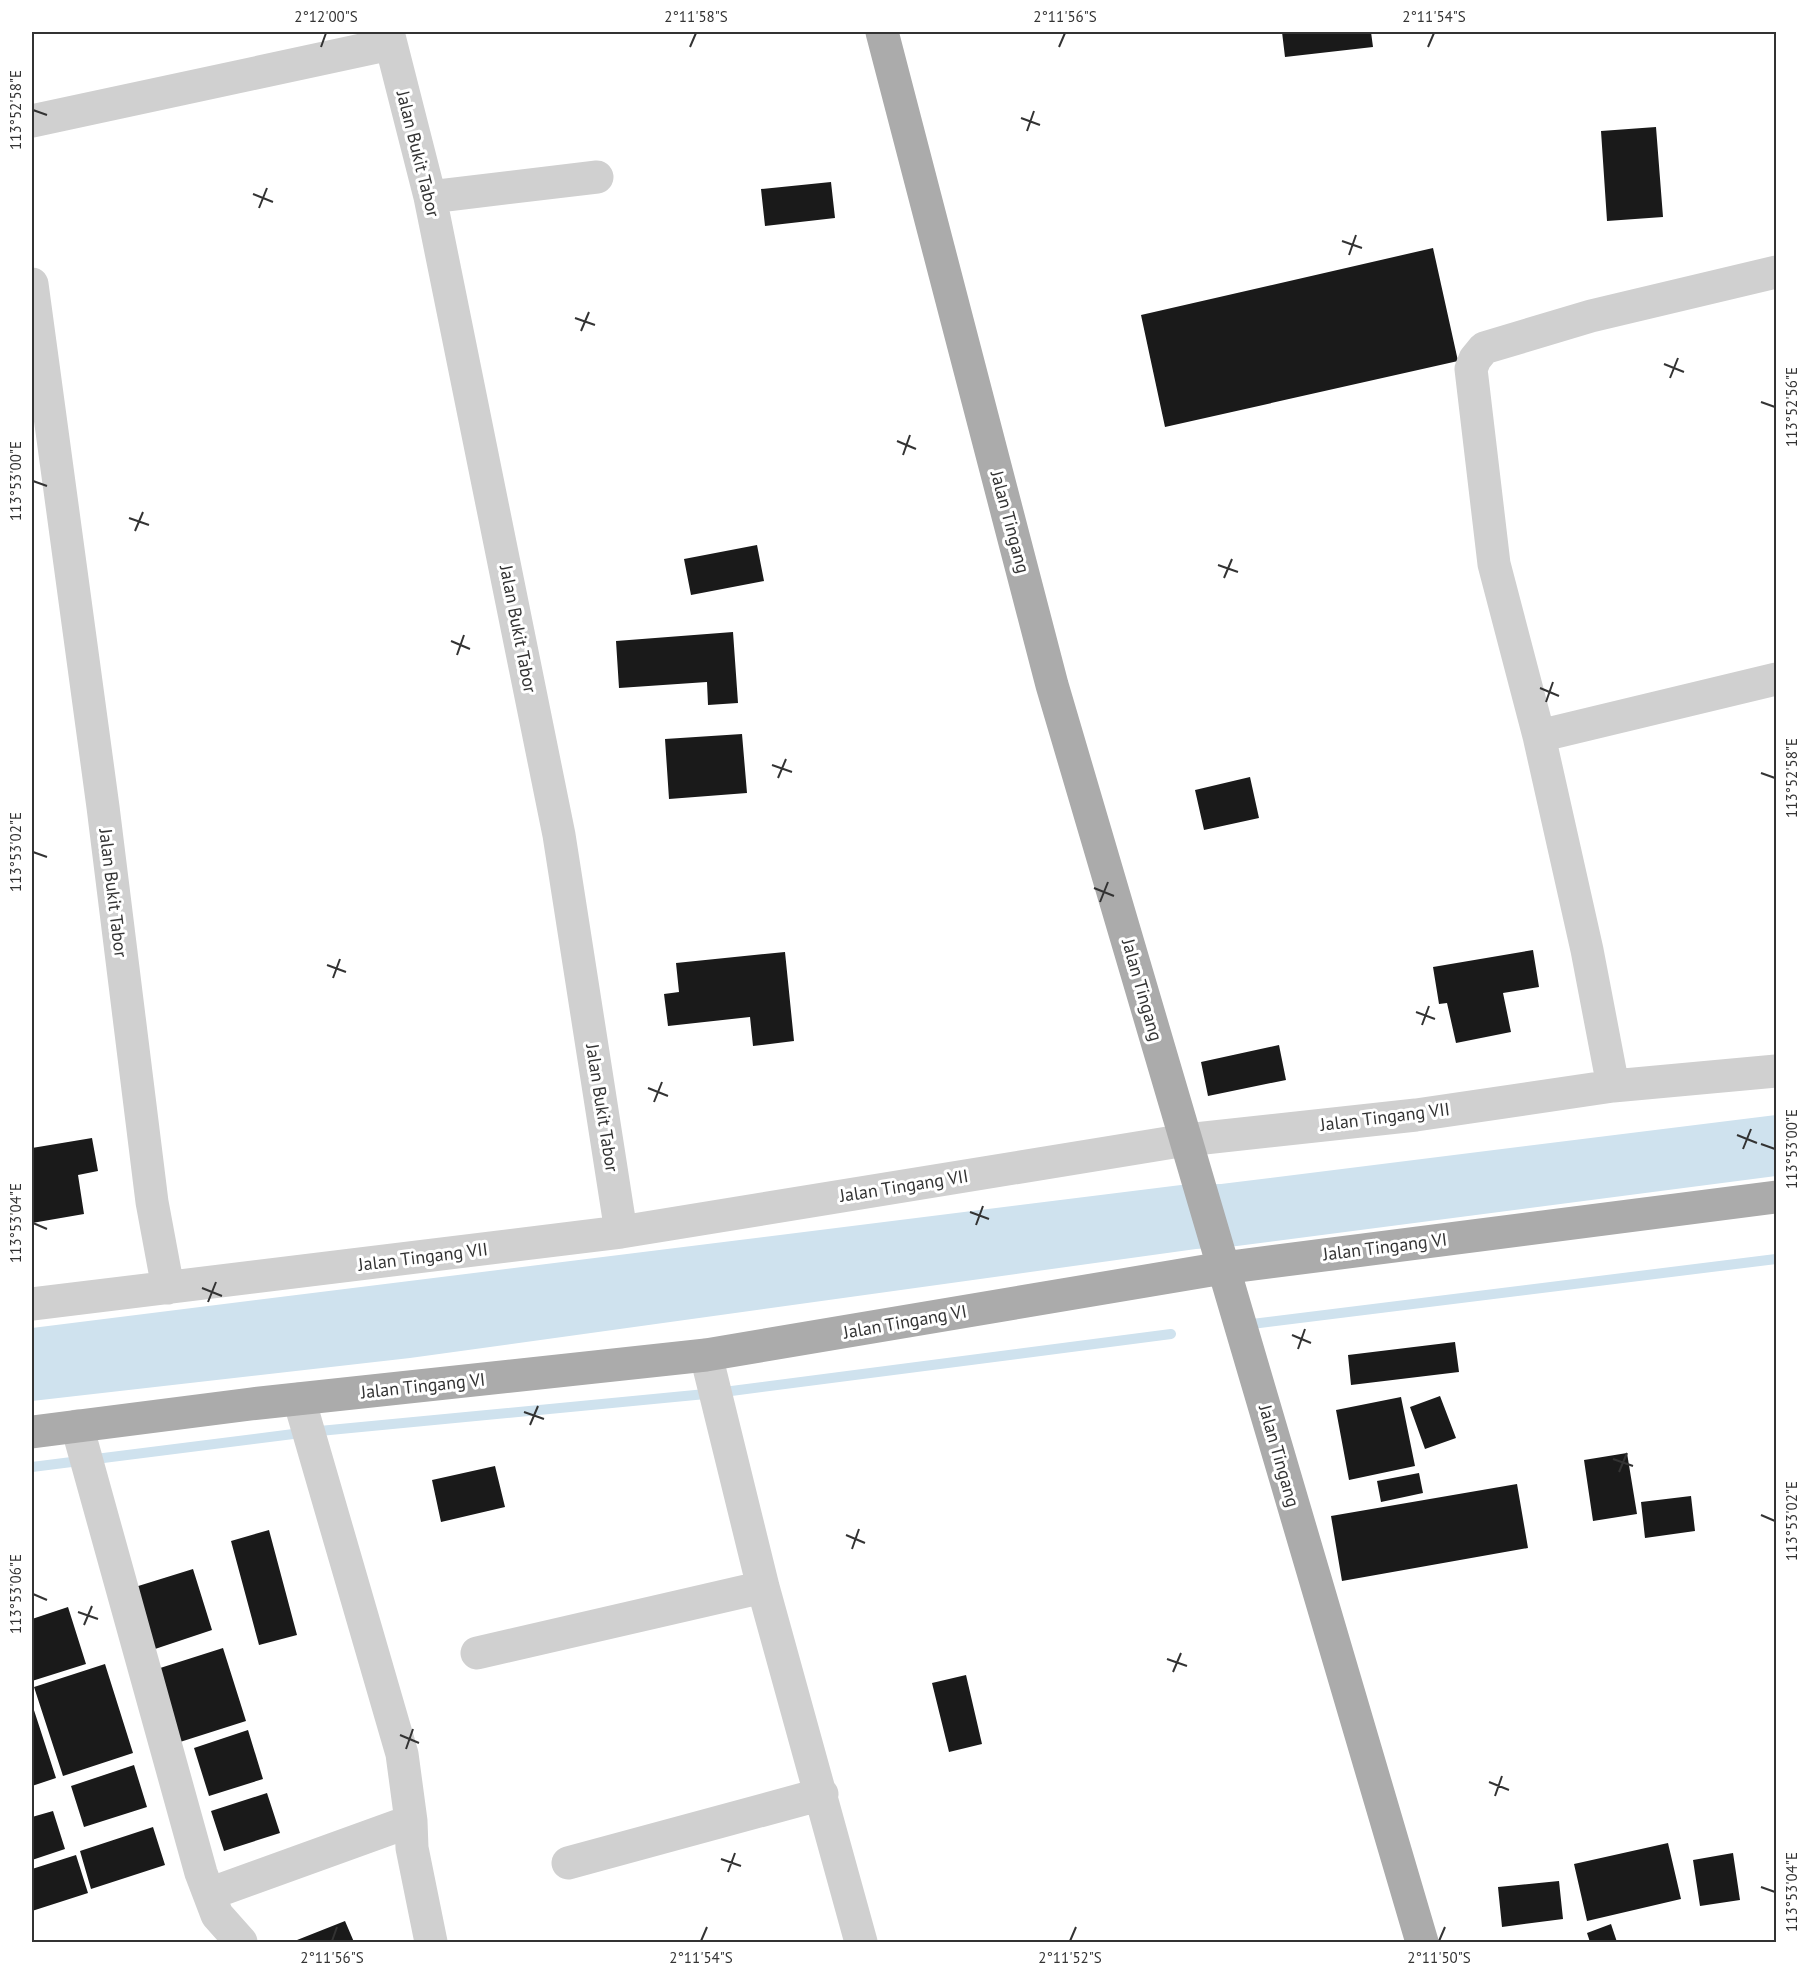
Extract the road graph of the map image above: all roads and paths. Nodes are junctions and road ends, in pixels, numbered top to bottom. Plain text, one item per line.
1 (882, 32) edge
2 (389, 38) edge
3 (32, 121) edge
4 (597, 177) dead end
5 (430, 196) junction
6 (1776, 272) edge
7 (32, 284) edge
8 (1776, 679) edge
9 (1539, 736) junction
10 (1776, 1071) edge
11 (1613, 1086) junction
12 (1186, 1140) junction
13 (1776, 1197) edge
14 (621, 1232) junction
15 (1220, 1257) junction
16 (168, 1288) junction
17 (32, 1304) edge
18 (706, 1355) junction
19 (299, 1399) junction
20 (77, 1426) junction
21 (32, 1432) edge
22 (763, 1587) junction
23 (477, 1653) dead end
24 (822, 1794) junction
25 (411, 1821) junction
26 (568, 1863) dead end
27 (209, 1894) junction
28 (240, 1942) edge
29 (431, 1942) edge
30 (861, 1942) edge
31 (1422, 1942) edge

1 - 12 main road, Jalan Tingang
2 - 3 street
2 - 5 street, Jalan Bukit Tabor
4 - 5 street
5 - 14 street, Jalan Bukit Tabor
6 - 9 street
7 - 16 street, Jalan Bukit Tabor
8 - 9 street
9 - 11 street
10 - 11 street, Jalan Tingang VII
11 - 12 street, Jalan Tingang VII
12 - 14 street, Jalan Tingang VII
12 - 15 main road, Jalan Tingang
13 - 15 main road, Jalan Tingang VI
14 - 16 street, Jalan Tingang VII
15 - 18 main road, Jalan Tingang VI
15 - 31 main road, Jalan Tingang
16 - 17 street, Jalan Tingang VII
18 - 19 main road, Jalan Tingang VI
18 - 22 street
19 - 20 main road, Jalan Tingang VI
19 - 25 street
20 - 21 main road, Jalan Tingang VI
20 - 27 street
22 - 23 street
22 - 24 street
24 - 26 street
24 - 30 street
25 - 27 street
25 - 29 street
27 - 28 street

